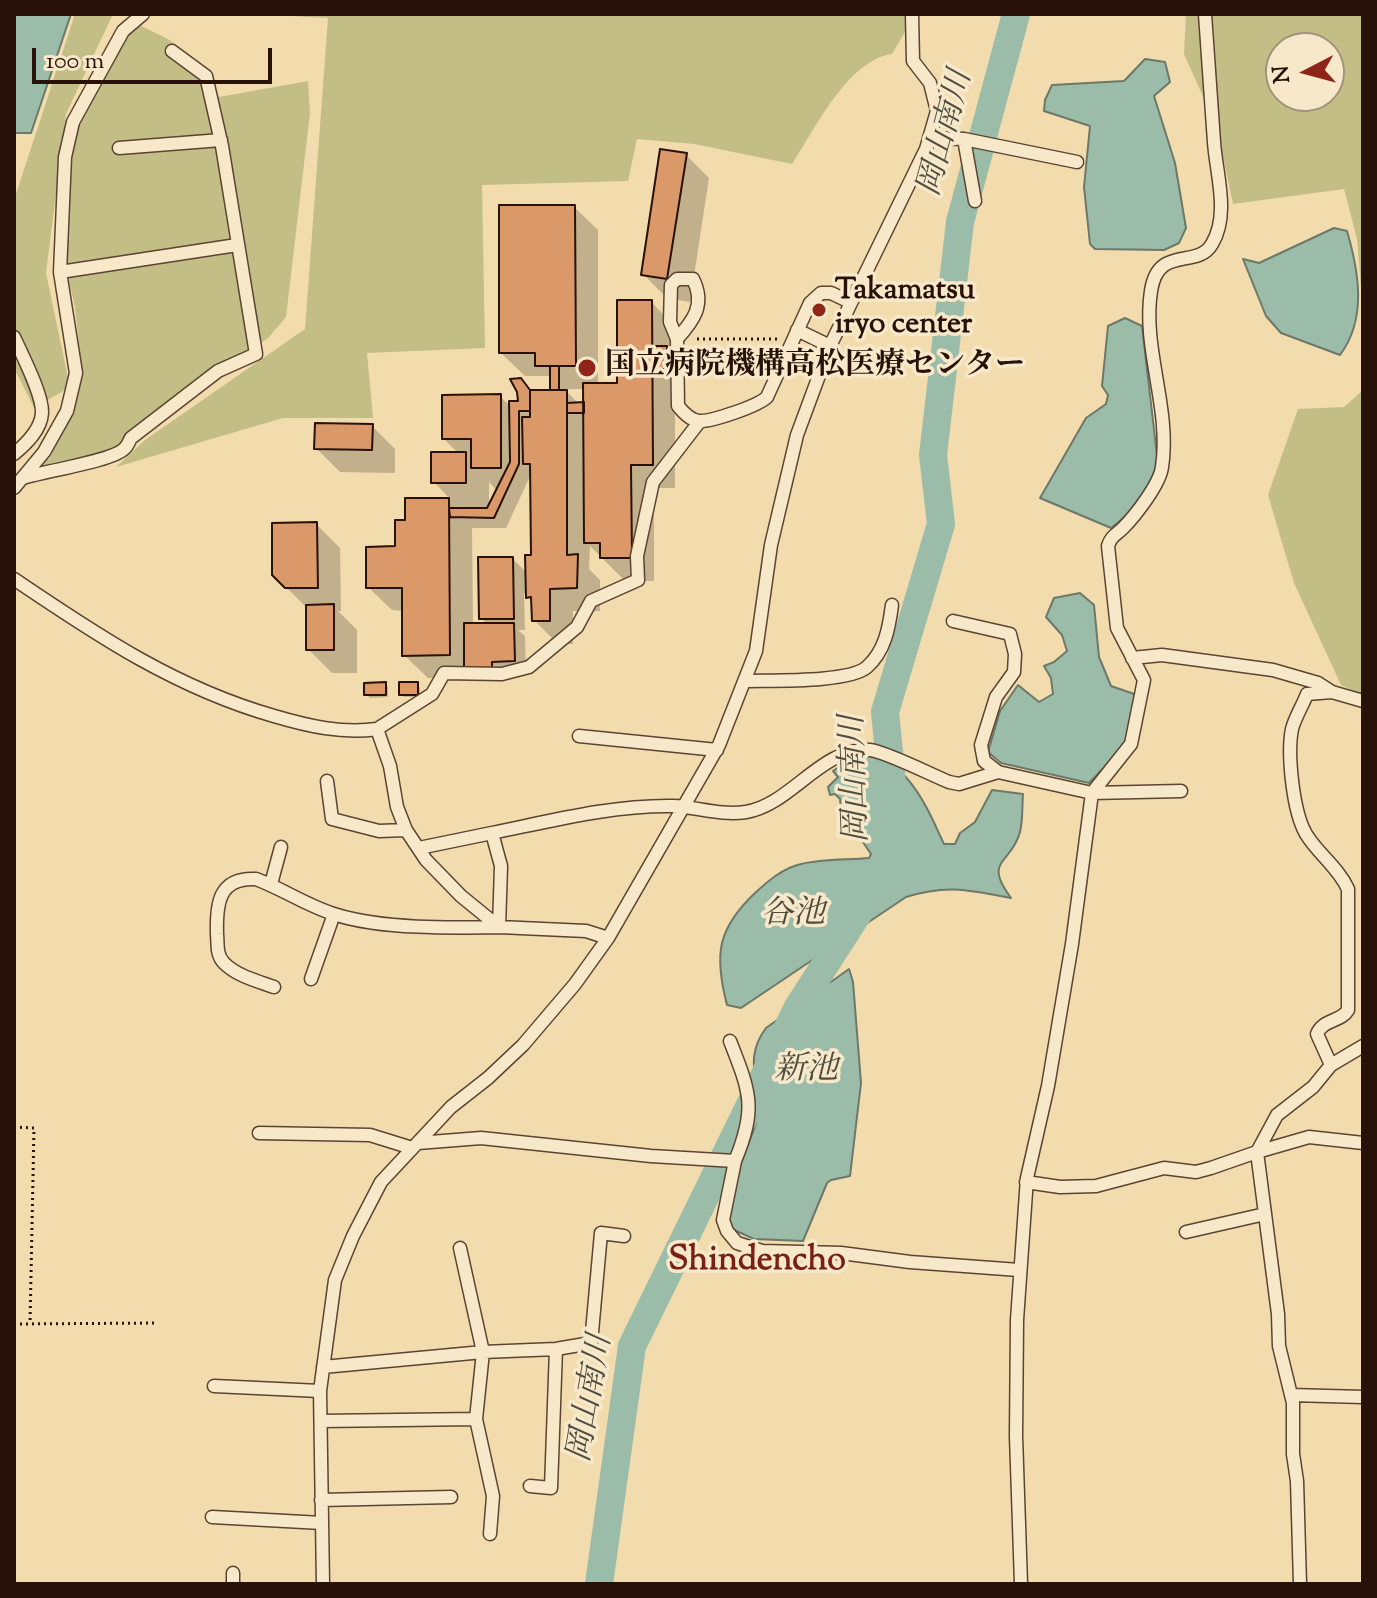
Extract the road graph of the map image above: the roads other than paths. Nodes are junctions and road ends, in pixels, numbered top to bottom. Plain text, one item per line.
1 (143, 14) edge
2 (912, 14) edge
3 (1205, 14) edge
4 (172, 51) dead end
5 (929, 138) junction
6 (964, 139) junction
7 (221, 140) junction
8 (119, 148) dead end
9 (1077, 162) dead end
10 (975, 201) dead end
11 (237, 245) junction
12 (60, 272) junction
13 (850, 302) junction
14 (795, 335) junction
15 (14, 337) edge
16 (677, 339) road end
17 (830, 346) junction
18 (700, 421) junction
19 (14, 454) edge
20 (18, 483) edge
21 (14, 579) edge
22 (892, 605) dead end
23 (953, 621) dead end
24 (1132, 658) junction
25 (744, 681) junction
26 (1332, 692) junction
27 (1363, 701) edge
28 (377, 729) junction
29 (579, 736) dead end
30 (717, 750) junction
31 (998, 772) junction
32 (327, 781) dead end
33 (1181, 791) dead end
34 (1092, 793) junction
35 (684, 808) junction
36 (406, 830) junction
37 (492, 833) junction
38 (281, 847) dead end
39 (419, 848) junction
40 (271, 884) junction
41 (334, 914) junction
42 (499, 927) junction
43 (608, 938) junction
44 (311, 979) dead end
45 (274, 987) dead end
46 (730, 1041) dead end
47 (1363, 1046) edge
48 (1331, 1065) junction
49 (259, 1133) dead end
50 (1363, 1143) edge
51 (415, 1146) junction
52 (1257, 1152) junction
53 (735, 1161) junction
54 (1026, 1182) junction
55 (1265, 1214) junction
56 (1186, 1232) dead end
57 (624, 1236) dead end
58 (460, 1248) dead end
59 (1019, 1270) junction
60 (556, 1349) junction
61 (483, 1352) junction
62 (323, 1367) junction
63 (214, 1386) dead end
64 (320, 1391) junction
65 (1291, 1395) junction
66 (1363, 1397) edge
67 (476, 1419) junction
68 (321, 1421) junction
69 (530, 1486) dead end
70 (451, 1497) dead end
71 (321, 1500) junction
72 (212, 1517) dead end
73 (322, 1523) junction
74 (490, 1534) dead end
75 (323, 1584) edge
76 (1021, 1584) edge
77 (1300, 1584) edge

1 - 12 street
2 - 5 street
3 - 24 street
4 - 7 street
5 - 6 street
5 - 13 street
6 - 9 street
6 - 10 street
7 - 8 street
7 - 11 street
11 - 12 street
11 - 20 street
12 - 20 street
13 - 14 street
13 - 17 street
14 - 17 street
14 - 18 street
15 - 19 street
16 - 18 street
17 - 25 street
18 - 28 street
21 - 28 street
22 - 25 street
23 - 31 street
24 - 26 street
24 - 34 street
25 - 30 street
26 - 27 street
26 - 48 street
28 - 36 street
29 - 30 street
30 - 35 street
31 - 34 street
31 - 35 street
32 - 36 street
33 - 34 street
34 - 54 street
35 - 37 street
35 - 43 street
36 - 39 street
37 - 39 street
37 - 42 street
38 - 40 street
39 - 42 street
40 - 41 street
40 - 45 street
41 - 42 street
41 - 44 street
42 - 43 street
43 - 51 street
46 - 53 street
47 - 48 street
48 - 52 street
49 - 51 street
50 - 52 street
51 - 53 street
51 - 62 street
52 - 54 street
52 - 55 street
53 - 59 street
54 - 59 street
55 - 56 street
55 - 65 street
57 - 60 street
58 - 61 street
59 - 76 street
60 - 61 street
60 - 69 street
61 - 62 street
61 - 67 street
62 - 64 street
63 - 64 street
64 - 68 street
65 - 66 street
65 - 77 street
67 - 68 street
67 - 74 street
68 - 71 street
70 - 71 street
71 - 73 street
72 - 73 street
73 - 75 street

